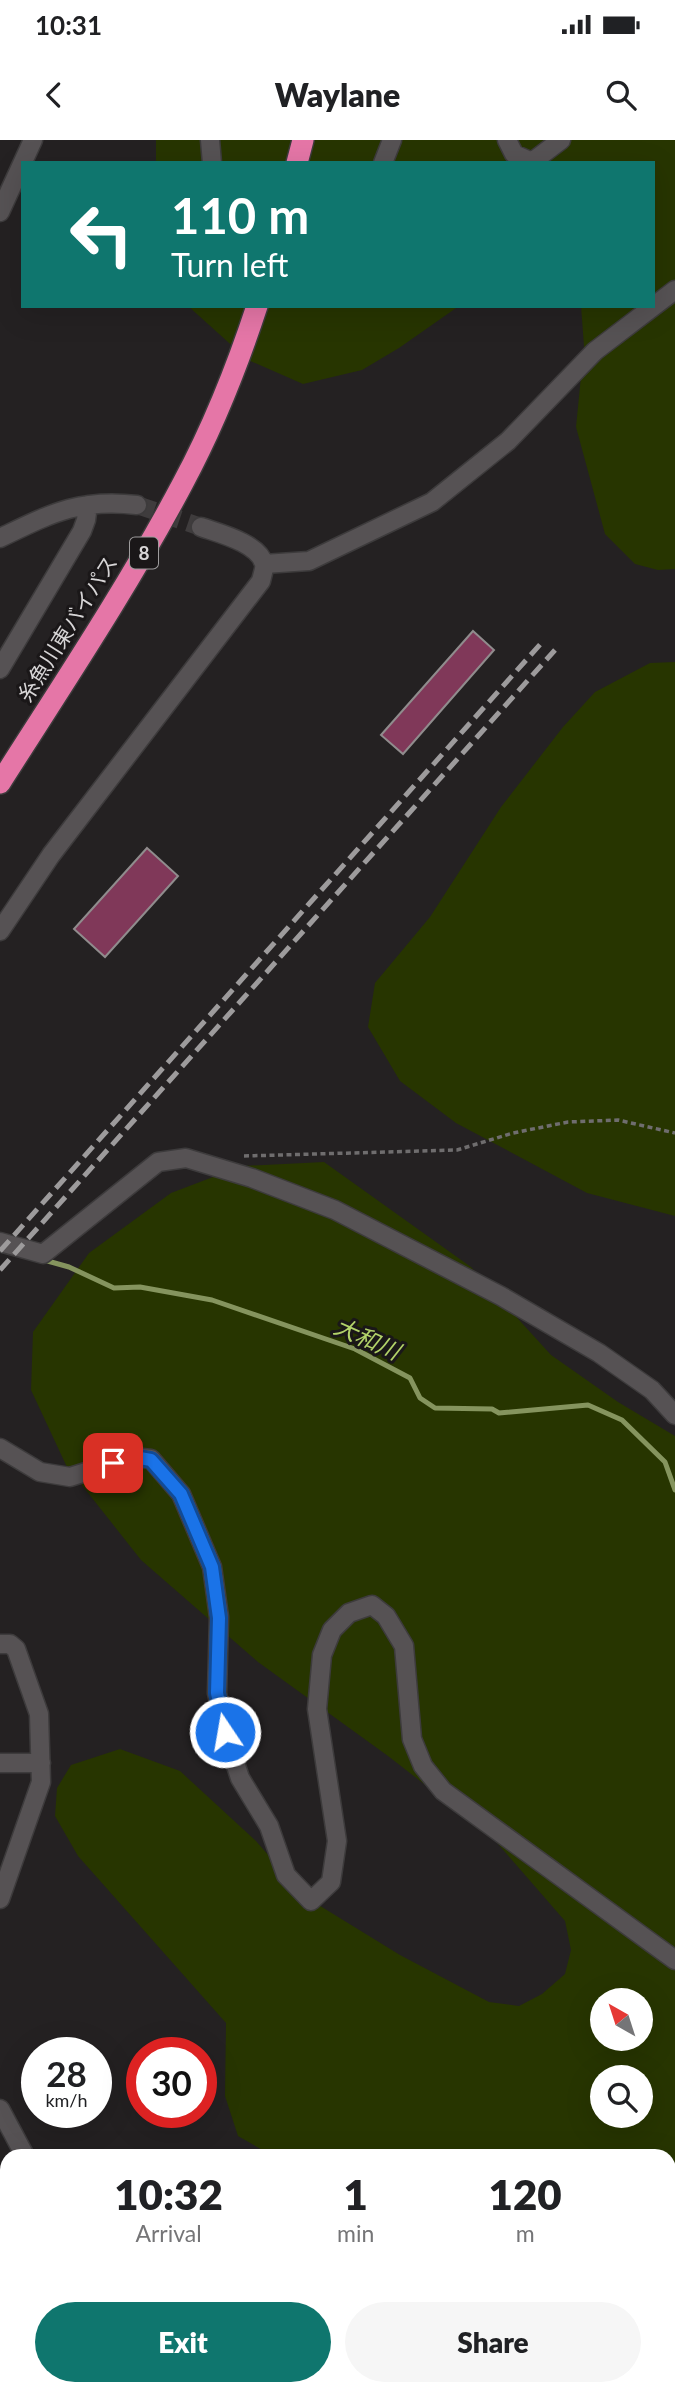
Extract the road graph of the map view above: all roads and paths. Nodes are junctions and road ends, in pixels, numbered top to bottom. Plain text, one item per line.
1 (33, 140) edge
2 (210, 140) edge
3 (303, 140) edge
4 (392, 140) edge
5 (507, 140) edge
6 (561, 140) edge
7 (23, 161) edge
8 (212, 161) edge
9 (298, 161) edge
10 (384, 161) edge
11 (528, 161) edge
12 (535, 161) edge
13 (21, 166) edge
14 (0, 212) edge
15 (675, 290) edge
16 (655, 305) edge
17 (256, 308) edge
18 (651, 308) edge
19 (88, 505) junction
20 (137, 505) tunnel mouth
21 (201, 527) tunnel mouth
22 (0, 538) edge
23 (264, 564) junction
24 (0, 669) edge
25 (0, 783) edge
26 (0, 930) edge
27 (675, 1133) edge
28 (240, 1156) dead end
29 (0, 1242) edge
30 (675, 1415) edge
31 (0, 1448) edge
32 (0, 1644) edge
33 (0, 1763) edge
34 (41, 1763) junction
35 (0, 1899) edge
36 (675, 1960) edge
37 (0, 2109) edge
38 (21, 2149) edge

1 - 7 street
2 - 8 street
3 - 9 highway
4 - 10 street
5 - 11 street
6 - 12 street
13 - 14 street
15 - 16 street
17 - 25 highway, 糸魚川東バイパス / 8
18 - 23 street
19 - 20 street
19 - 22 street
19 - 24 street
21 - 23 street
23 - 26 street
27 - 28 path
29 - 30 street
31 - 36 street
32 - 34 street
33 - 34 street
34 - 35 street
37 - 38 street

